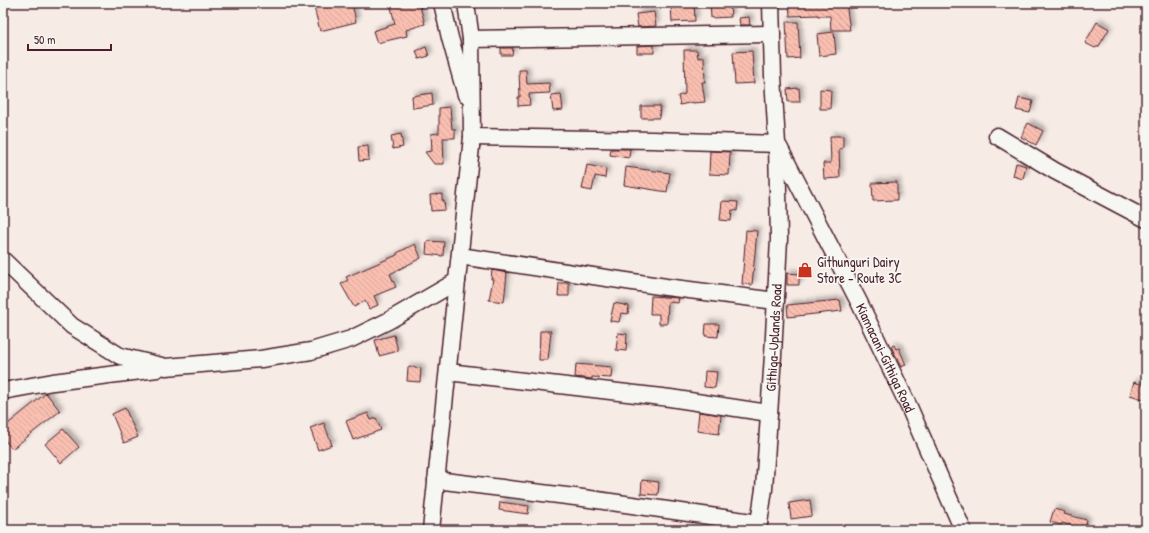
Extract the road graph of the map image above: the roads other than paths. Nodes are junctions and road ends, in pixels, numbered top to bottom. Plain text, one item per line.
1 (442, 3) edge
2 (466, 3) edge
3 (771, 3) edge
4 (772, 34) junction
5 (471, 39) junction
6 (472, 111) junction
7 (997, 136) dead end
8 (472, 137) junction
9 (777, 144) junction
10 (1146, 219) edge
11 (460, 256) junction
12 (3, 260) edge
13 (457, 281) junction
14 (776, 301) junction
15 (166, 367) junction
16 (448, 372) junction
17 (3, 391) edge
18 (769, 413) junction
19 (436, 480) junction
20 (759, 526) edge
21 (431, 530) edge
22 (963, 530) edge

1 - 6 street
2 - 5 street
3 - 4 street, Kiamacani-Githiga Road
4 - 5 street
4 - 9 street, Kiamacani-Githiga Road
5 - 6 street
6 - 8 street
7 - 10 street
8 - 9 street
8 - 11 street
9 - 14 street, Githiga-Uplands Road
9 - 22 street, Kiamacani-Githiga Road
11 - 13 street
11 - 14 street
12 - 15 street
13 - 15 street
13 - 16 street
14 - 18 street, Githiga-Uplands Road
15 - 17 street
16 - 18 street
16 - 19 street
18 - 20 street, Githiga-Uplands Road
19 - 20 street
19 - 21 street

